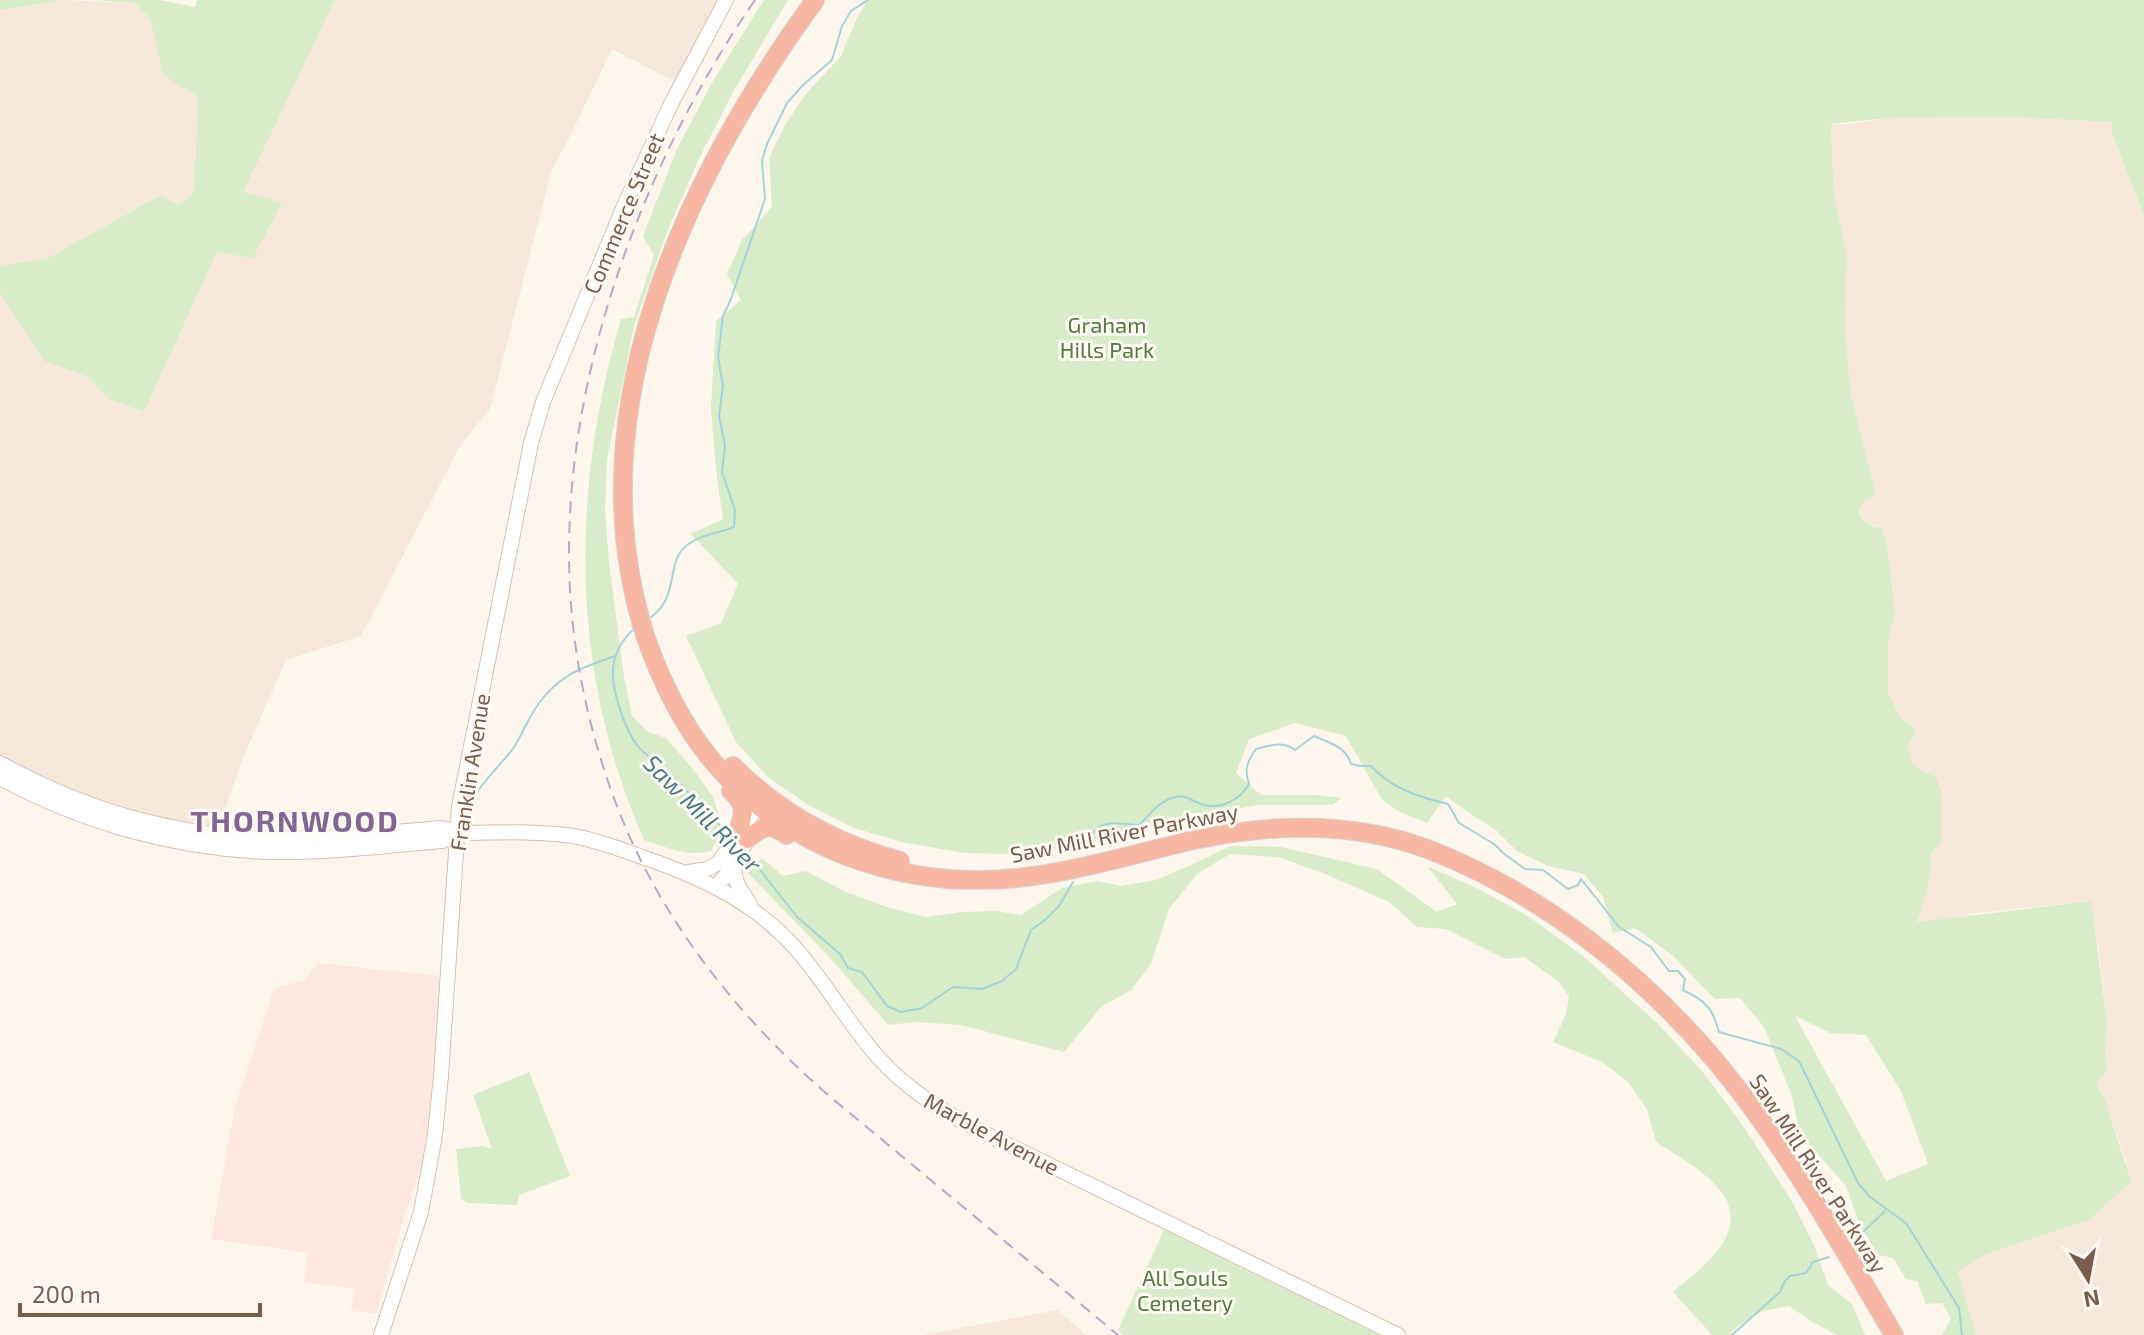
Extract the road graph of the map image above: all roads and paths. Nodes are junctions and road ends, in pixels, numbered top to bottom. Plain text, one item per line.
1 (726, 0) edge
2 (815, 0) edge
3 (826, 0) edge
4 (534, 432) joint
5 (642, 607) junction
6 (649, 632) junction
7 (697, 741) junction
8 (0, 763) edge
9 (0, 778) edge
10 (766, 804) junction
11 (456, 834) junction
12 (743, 835) junction
13 (732, 853) junction
14 (870, 865) junction
15 (685, 872) junction
16 (716, 886) junction
17 (757, 913) junction
18 (381, 1335) edge
19 (1398, 1335) edge
20 (1894, 1335) edge
21 (1904, 1335) edge

1 - 4 street, Commerce Street
2 - 5 highway, Saw Mill River Parkway
3 - 5 highway, Saw Mill River Parkway
4 - 11 street, Franklin Avenue
5 - 6 highway, Saw Mill River Parkway
6 - 7 highway, Saw Mill River Parkway
6 - 10 highway, Saw Mill River Parkway
7 - 10 highway, Saw Mill River Parkway
7 - 12 highway
8 - 11 street
9 - 11 street
10 - 12 street
10 - 14 highway, Saw Mill River Parkway
10 - 21 highway, Saw Mill River Parkway
11 - 15 street, Marble Avenue
11 - 18 street, Franklin Avenue
12 - 13 street
12 - 14 highway
13 - 15 street
13 - 16 street
13 - 17 street
14 - 20 highway, Saw Mill River Parkway
15 - 16 street, Marble Avenue
16 - 17 street, Marble Avenue
17 - 19 street, Marble Avenue

